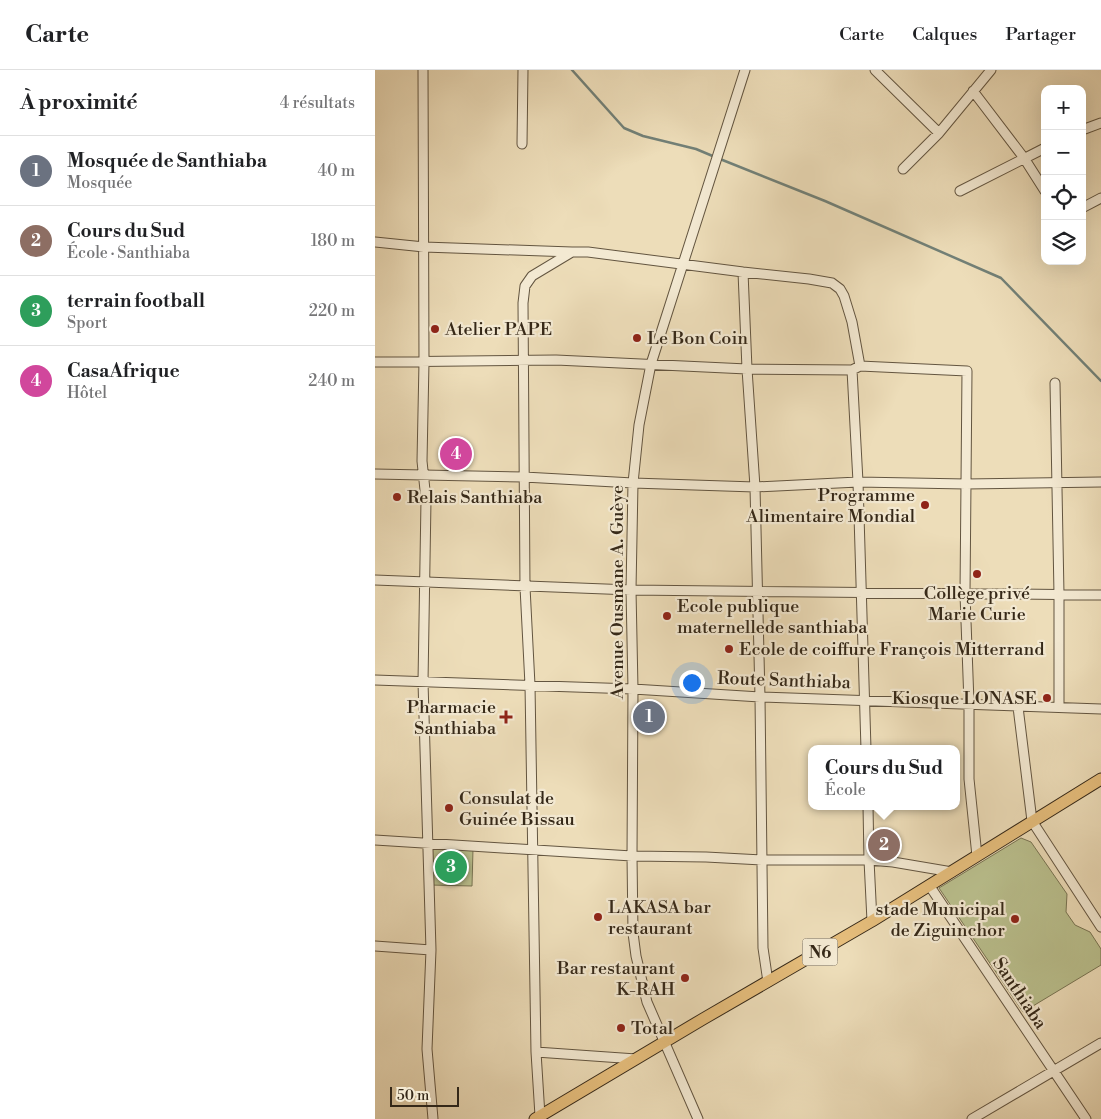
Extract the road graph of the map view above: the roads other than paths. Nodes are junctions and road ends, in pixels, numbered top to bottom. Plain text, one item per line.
1 (423, 70) edge
2 (523, 70) edge
3 (745, 70) edge
4 (875, 70) edge
5 (991, 70) edge
6 (973, 91) junction
7 (1101, 123) edge
8 (1086, 129) edge
9 (939, 133) junction
10 (522, 144) dead end
11 (1041, 150) edge
12 (1024, 158) junction
13 (903, 169) dead end
14 (1041, 184) edge
15 (960, 191) dead end
16 (1101, 198) edge
17 (1086, 206) edge
18 (375, 242) edge
19 (424, 247) junction
20 (572, 252) junction
21 (682, 263) junction
22 (743, 272) junction
23 (524, 360) junction
24 (375, 362) edge
25 (425, 362) junction
26 (651, 364) junction
27 (856, 368) junction
28 (747, 369) junction
29 (1055, 383) dead end
30 (375, 474) edge
31 (423, 475) junction
32 (524, 477) junction
33 (858, 482) junction
34 (1057, 482) junction
35 (1101, 482) edge
36 (633, 484) junction
37 (966, 484) junction
38 (755, 487) junction
39 (375, 580) edge
40 (424, 582) junction
41 (525, 587) junction
42 (631, 590) junction
43 (758, 593) junction
44 (861, 593) junction
45 (965, 594) junction
46 (1059, 594) junction
47 (1101, 595) edge
48 (375, 680) edge
49 (423, 682) junction
50 (529, 685) junction
51 (633, 689) junction
52 (760, 697) junction
53 (865, 699) junction
54 (969, 703) junction
55 (1059, 706) junction
56 (1018, 707) junction
57 (1101, 709) edge
58 (867, 745) edge
59 (1101, 779) edge
60 (868, 810) edge
61 (1032, 821) junction
62 (375, 840) edge
63 (428, 843) junction
64 (531, 849) junction
65 (632, 856) junction
66 (977, 856) junction
67 (761, 860) junction
68 (869, 860) junction
69 (952, 872) junction
70 (929, 885) junction
71 (873, 921) junction
72 (1101, 927) edge
73 (375, 946) edge
74 (431, 950) junction
75 (769, 982) junction
76 (664, 1043) junction
77 (1101, 1043) edge
78 (536, 1052) junction
79 (637, 1060) junction
80 (1053, 1072) junction
81 (537, 1117) edge
82 (433, 1119) edge
83 (698, 1119) edge
84 (971, 1119) edge
85 (1086, 1119) edge

1 - 19 street
2 - 10 street
3 - 21 street, Avenue Ousmane A. Guèye
4 - 9 street
5 - 6 street
6 - 9 street
6 - 12 street
7 - 8 street
9 - 13 street
11 - 12 street
12 - 14 street
12 - 15 street
16 - 17 street
18 - 19 street
19 - 20 street
19 - 25 street
20 - 21 street
20 - 23 street
21 - 22 street
21 - 26 street, Avenue Ousmane A. Guèye
22 - 27 street
22 - 28 street
23 - 25 street
23 - 26 street
23 - 32 street
24 - 25 street
25 - 31 street
26 - 28 street
26 - 36 street, Avenue Ousmane A. Guèye
27 - 28 street
27 - 33 street
27 - 37 street
28 - 38 street
29 - 34 street
30 - 31 street
31 - 32 street
31 - 40 street
32 - 36 street
32 - 41 street
33 - 37 street
33 - 38 street
33 - 44 street
34 - 35 street
34 - 37 street
34 - 46 street
36 - 38 street
36 - 42 street, Avenue Ousmane A. Guèye
37 - 45 street
38 - 43 street
39 - 40 street
40 - 41 street
40 - 49 street
41 - 42 street
41 - 50 street
42 - 43 street
42 - 51 street, Avenue Ousmane A. Guèye
43 - 44 street
43 - 52 street
44 - 45 street
44 - 53 street
45 - 46 street
45 - 54 street
46 - 47 street
46 - 55 street
48 - 49 street, Route Santhiaba
49 - 50 street, Route Santhiaba
49 - 63 street
50 - 51 street, Route Santhiaba
50 - 64 street
51 - 52 street, Route Santhiaba
51 - 65 street, Avenue Ousmane A. Guèye
52 - 53 street, Route Santhiaba
52 - 67 street
53 - 54 street, Route Santhiaba
53 - 58 street
54 - 56 street, Route Santhiaba
54 - 66 street
55 - 56 street, Route Santhiaba
55 - 57 street, Route Santhiaba
56 - 61 street
59 - 61 main road, N6
60 - 68 street
61 - 66 main road, N6
61 - 72 street
62 - 63 street
63 - 64 street
63 - 74 street
64 - 65 street
64 - 78 street
65 - 67 street
65 - 76 street, Avenue Ousmane A. Guèye
66 - 69 main road, N6
67 - 68 street
67 - 75 street
68 - 69 street
68 - 71 street
69 - 70 main road, N6
70 - 71 main road, N6
70 - 80 street, Santhiaba
71 - 75 main road, N6
73 - 74 street
74 - 82 street
75 - 76 main road, N6
76 - 79 main road, N6
76 - 83 street, Avenue Ousmane A. Guèye
77 - 80 street
78 - 79 street
78 - 81 street
79 - 81 main road, N6
80 - 84 street
80 - 85 street, Santhiaba

